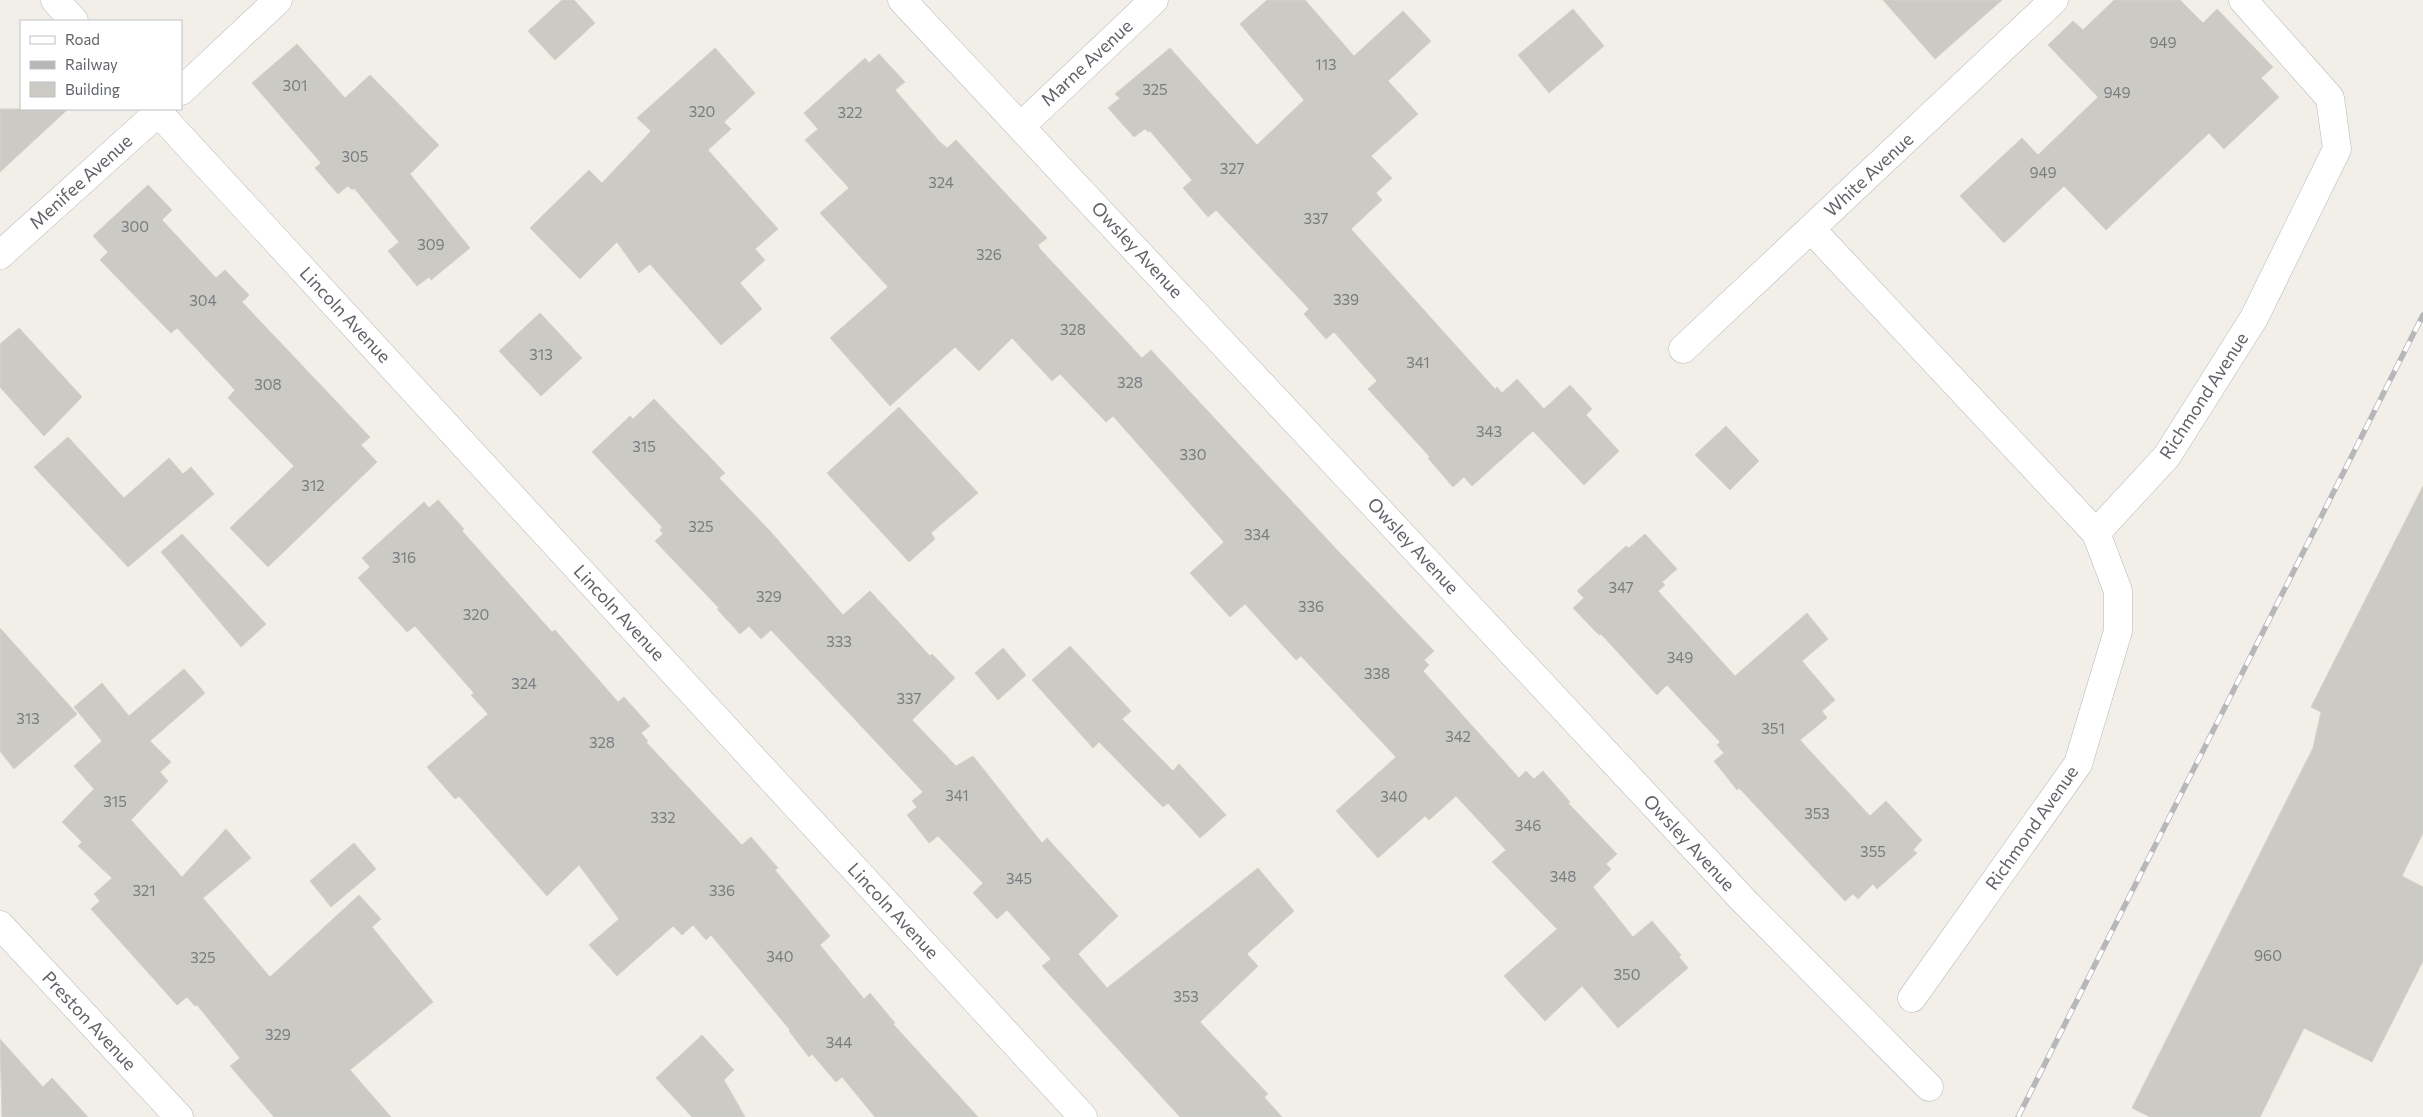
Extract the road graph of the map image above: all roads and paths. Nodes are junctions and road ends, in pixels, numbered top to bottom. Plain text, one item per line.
1 (55, 0) edge
2 (278, 0) edge
3 (902, 0) edge
4 (1154, 0) edge
5 (2054, 0) edge
6 (2243, 0) edge
7 (73, 20) edge
8 (182, 90) edge
9 (159, 110) edge
10 (1021, 126) junction
11 (1811, 229) junction
12 (0, 255) edge
13 (1683, 350) dead end
14 (2096, 533) junction
15 (0, 924) edge
16 (1912, 998) dead end
17 (1929, 1087) dead end
18 (179, 1117) edge
19 (1083, 1117) edge

1 - 7 street
2 - 8 street
3 - 10 street, Owsley Avenue
4 - 10 street, Marne Avenue
5 - 11 street, White Avenue
6 - 14 street, Richmond Avenue
9 - 12 street, Menifee Avenue
9 - 19 street, Lincoln Avenue
10 - 17 street, Owsley Avenue
11 - 13 street, White Avenue
11 - 14 street
14 - 16 street, Richmond Avenue
15 - 18 street, Preston Avenue

